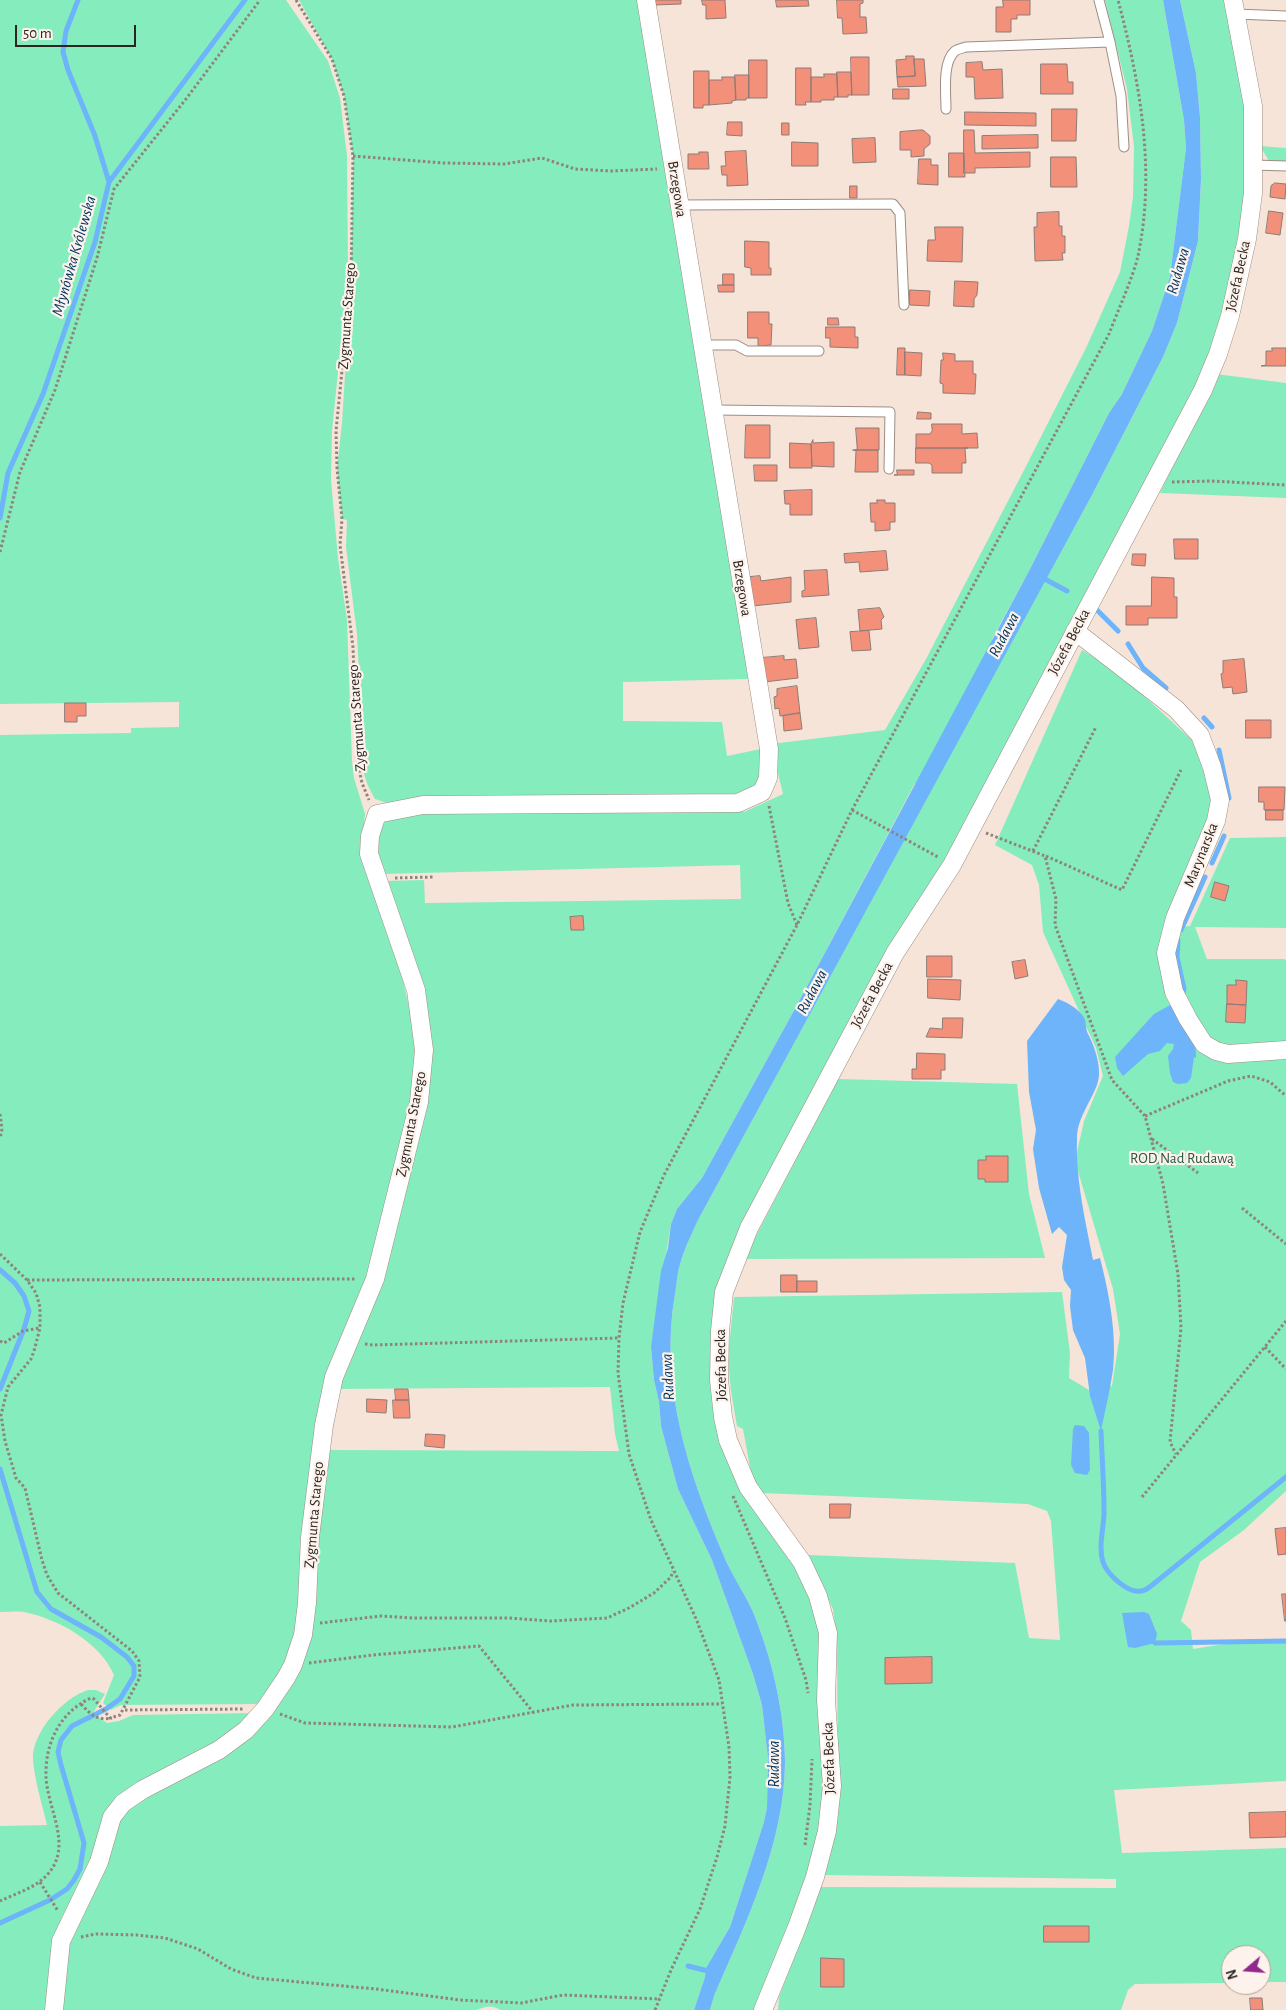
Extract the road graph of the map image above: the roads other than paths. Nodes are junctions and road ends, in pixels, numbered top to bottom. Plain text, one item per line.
1 (646, 0) edge
2 (1099, 0) edge
3 (1235, 7) edge
4 (1286, 16) edge
5 (1110, 42) junction
6 (946, 108) dead end
7 (1124, 147) dead end
8 (1254, 165) junction
9 (1286, 166) edge
10 (680, 205) junction
11 (904, 305) dead end
12 (703, 345) junction
13 (819, 351) dead end
14 (714, 410) junction
15 (889, 469) dead end
16 (1075, 631) junction
17 (376, 814) joint
18 (1286, 1050) edge
19 (54, 2010) edge
20 (763, 2010) edge

1 - 10 street, Brzegowa
2 - 5 lane
3 - 4 lane
3 - 8 street, Józefa Becka
5 - 6 lane
5 - 7 lane
8 - 9 lane
8 - 16 street, Józefa Becka
10 - 11 lane
10 - 12 street, Brzegowa
12 - 13 lane
12 - 14 street, Brzegowa
14 - 15 lane
14 - 17 street, Brzegowa
16 - 18 street, Marynarska
16 - 20 street, Józefa Becka
17 - 19 street, Zygmunta Starego

